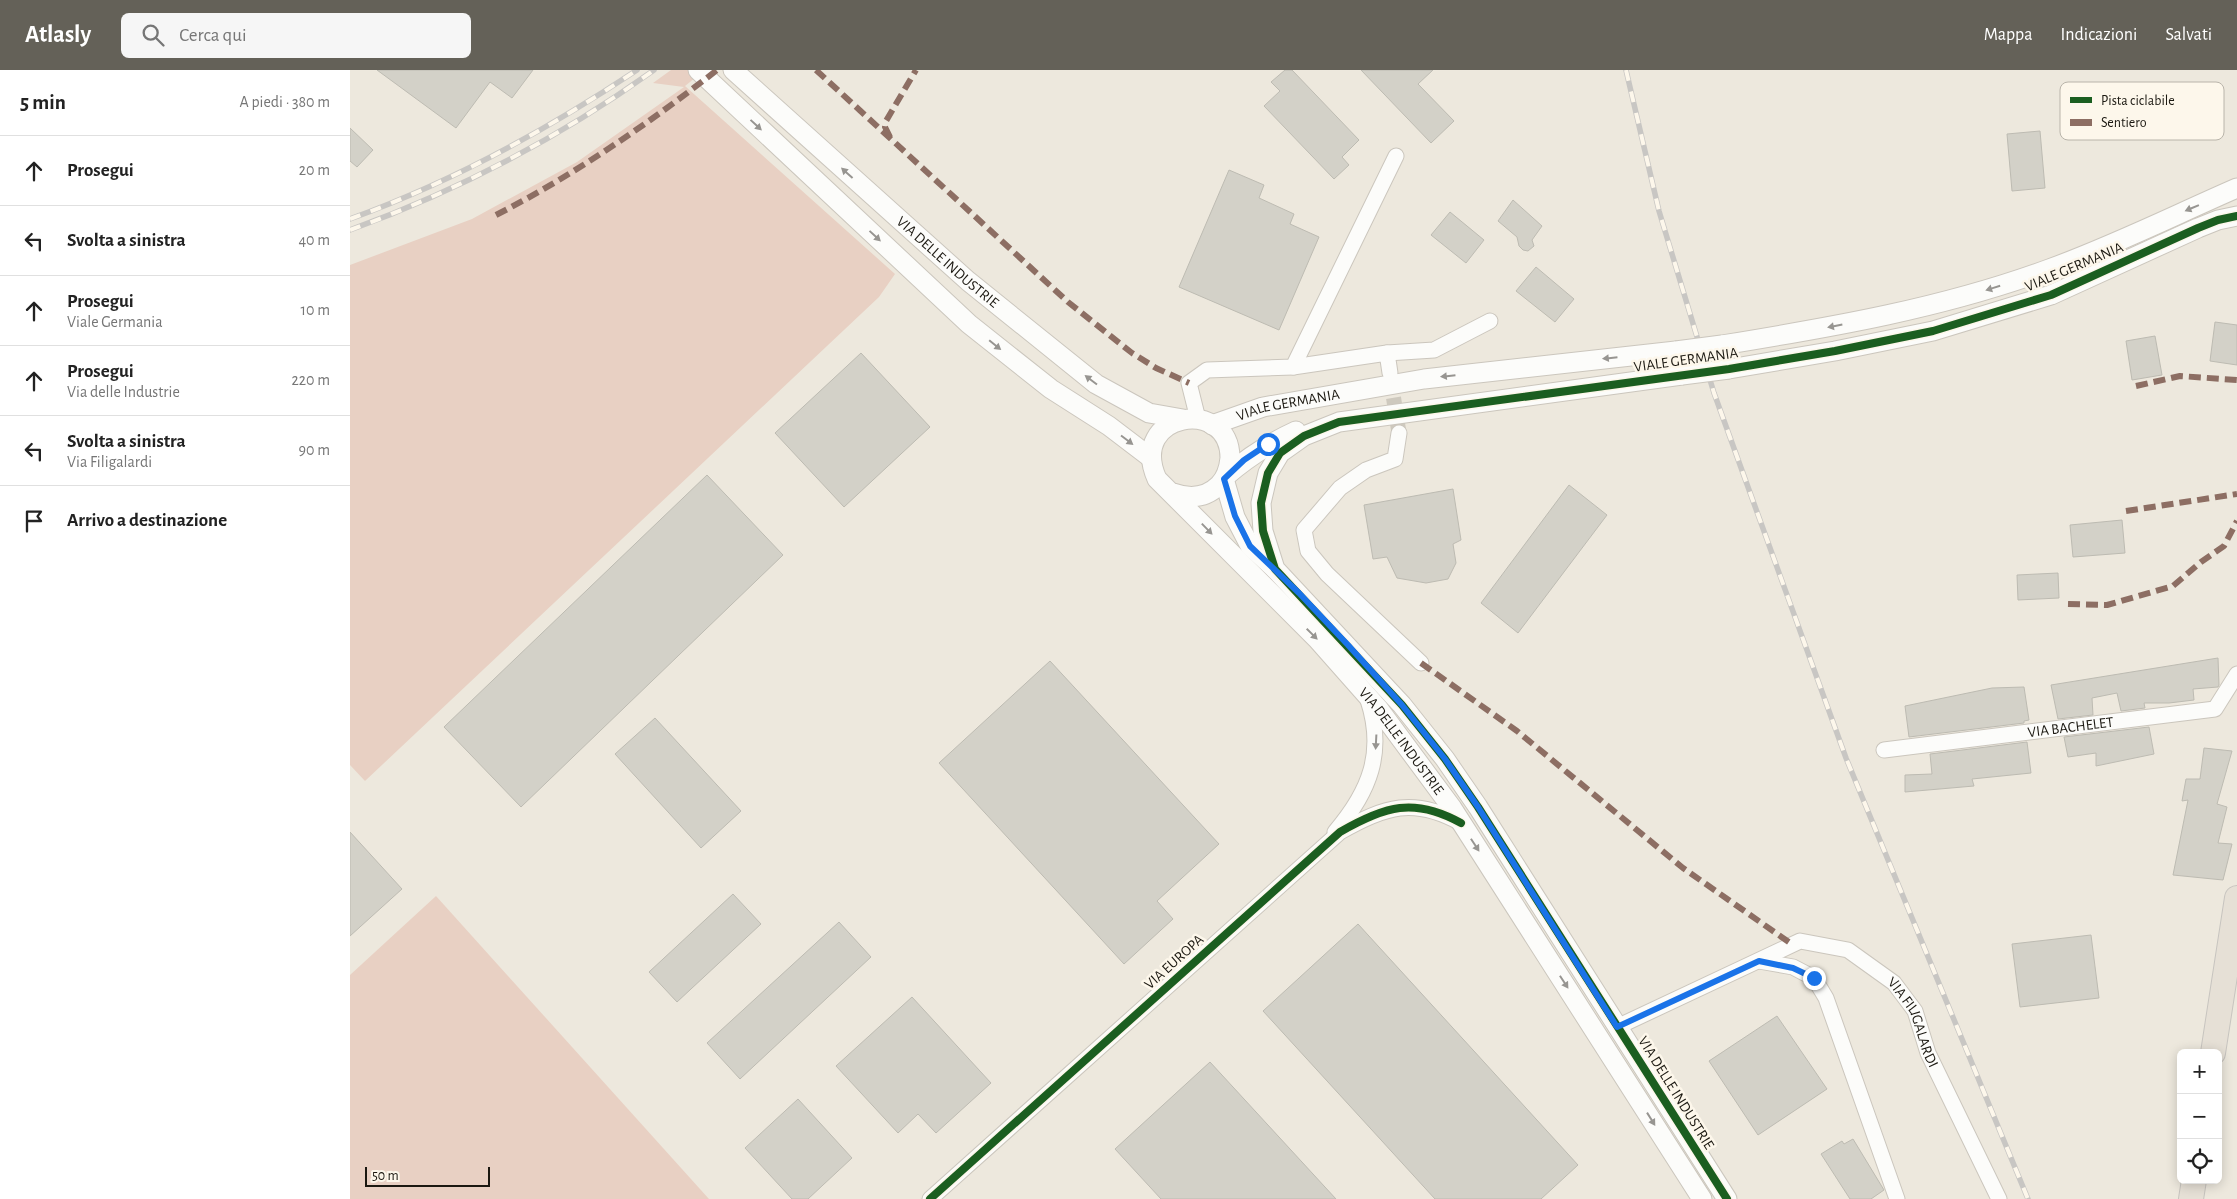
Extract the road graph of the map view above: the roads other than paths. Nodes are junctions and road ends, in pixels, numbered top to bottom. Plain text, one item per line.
1 (698, 70) edge
2 (737, 73) edge
3 (1396, 156) dead end
4 (2237, 188) edge
5 (2237, 216) edge
6 (1490, 322) dead end
7 (1387, 353) junction
8 (1294, 368) junction
9 (1390, 373) tunnel mouth
10 (1198, 421) junction
11 (1339, 422) junction
12 (1399, 433) tunnel mouth
13 (1151, 458) junction
14 (1225, 478) junction
15 (1173, 494) junction
16 (1275, 569) junction
17 (1299, 593) joint
18 (1421, 663) dead end
19 (2237, 674) edge
20 (1366, 695) junction
21 (1884, 750) dead end
22 (1461, 823) junction
23 (1322, 847) junction
24 (2237, 898) edge
25 (1759, 961) junction
26 (1617, 1027) junction
27 (2213, 1049) edge
28 (2193, 1184) edge
29 (930, 1199) edge
30 (1702, 1199) edge
31 (1727, 1199) edge
32 (1898, 1199) edge
33 (1999, 1199) edge
34 (2191, 1199) edge

1 -> 13 street
10 -> 2 street, VIA DELLE INDUSTRIE
3 - 8 street
4 -> 10 street, VIALE GERMANIA, bridge
5 - 11 street, VIALE GERMANIA, bridge
6 - 7 street
7 - 8 street
7 - 9 street
8 - 10 street
10 - 13 street
10 - 14 street
11 - 14 street
11 - 16 street, VIALE GERMANIA
12 - 18 street
13 - 15 street
14 - 15 street
14 - 16 street
15 -> 20 street, VIA DELLE INDUSTRIE
16 - 17 street, VIALE GERMANIA
17 - 26 street, VIA DELLE INDUSTRIE
19 - 21 street, VIA BACHELET
20 - 22 street, VIA DELLE INDUSTRIE
20 -> 23 street, VIA EUROPA
22 - 23 street, VIA EUROPA
22 -> 30 street, VIA DELLE INDUSTRIE
23 - 29 street, VIA EUROPA
24 - 27 main road
25 - 26 street, VIA FILIGALARDI
25 - 32 street
25 - 33 street, VIA FILIGALARDI
26 - 31 street, VIA DELLE INDUSTRIE
28 - 34 main road

